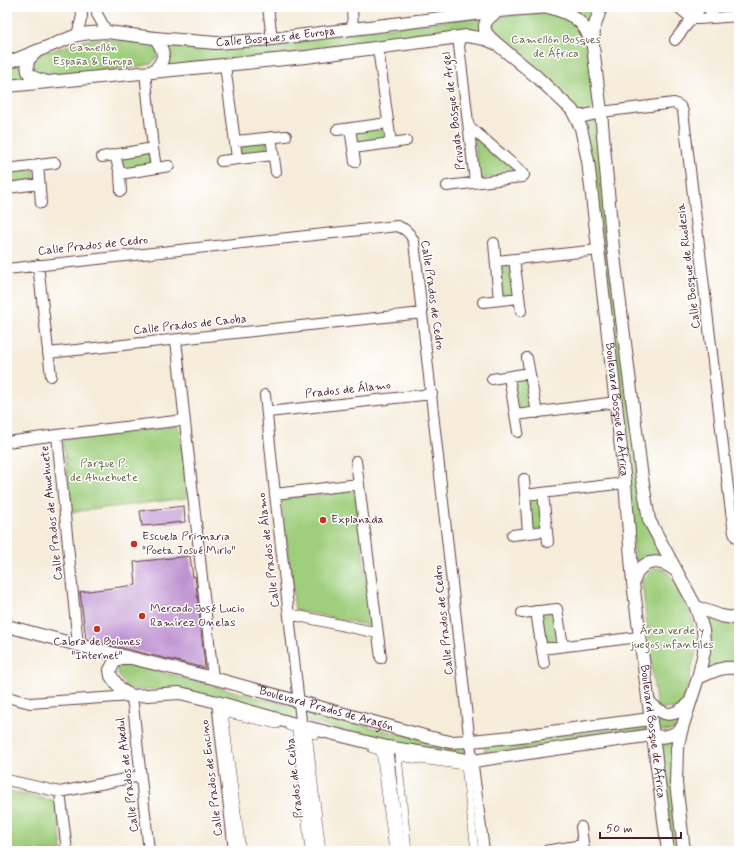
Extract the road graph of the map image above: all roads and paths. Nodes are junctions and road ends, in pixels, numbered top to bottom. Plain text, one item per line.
1 (81, 7) edge
2 (97, 7) edge
3 (268, 7) edge
4 (352, 7) edge
5 (548, 7) edge
6 (601, 7) edge
7 (678, 7) edge
8 (701, 7) edge
9 (708, 7) edge
10 (523, 8) edge
11 (498, 11) junction
12 (739, 15) edge
13 (691, 18) junction
14 (353, 30) junction
15 (107, 32) junction
16 (78, 35) junction
17 (458, 37) junction
18 (155, 38) junction
19 (272, 39) junction
20 (675, 40) dead end
21 (497, 44) junction
22 (593, 47) junction
23 (378, 48) junction
24 (38, 50) junction
25 (7, 63) edge
26 (225, 65) junction
27 (148, 72) junction
28 (50, 81) junction
29 (7, 86) edge
30 (601, 112) junction
31 (576, 116) junction
32 (388, 123) junction
33 (470, 127) junction
34 (350, 128) junction
35 (337, 130) dead end
36 (286, 136) dead end
37 (271, 137) junction
38 (235, 141) junction
39 (406, 141) dead end
40 (391, 143) junction
41 (152, 148) junction
42 (352, 148) junction
43 (115, 155) junction
44 (273, 155) junction
45 (102, 157) dead end
46 (237, 158) junction
47 (221, 161) dead end
48 (355, 162) dead end
49 (55, 163) dead end
50 (38, 164) junction
51 (169, 166) dead end
52 (156, 168) junction
53 (7, 169) edge
54 (276, 172) dead end
55 (120, 174) junction
56 (475, 182) junction
57 (40, 184) junction
58 (446, 186) dead end
59 (7, 188) edge
60 (121, 191) dead end
61 (41, 203) dead end
62 (494, 243) dead end
63 (598, 250) junction
64 (514, 259) junction
65 (497, 261) junction
66 (38, 265) junction
67 (7, 269) edge
68 (520, 298) junction
69 (499, 300) junction
70 (483, 302) dead end
71 (521, 311) dead end
72 (422, 312) junction
73 (176, 340) junction
74 (48, 353) junction
75 (527, 358) dead end
76 (529, 373) junction
77 (51, 376) dead end
78 (509, 376) junction
79 (492, 380) dead end
80 (432, 394) junction
81 (265, 395) dead end
82 (616, 402) junction
83 (268, 412) junction
84 (537, 413) junction
85 (516, 415) junction
86 (184, 420) junction
87 (518, 432) dead end
88 (57, 435) junction
89 (7, 442) edge
90 (356, 460) dead end
91 (524, 479) dead end
92 (359, 484) junction
93 (625, 484) junction
94 (543, 493) junction
95 (275, 494) junction
96 (525, 495) junction
97 (734, 503) edge
98 (546, 531) junction
99 (528, 532) junction
100 (512, 535) dead end
101 (739, 537) edge
102 (548, 542) dead end
103 (676, 570) junction
104 (632, 583) junction
105 (696, 607) junction
106 (536, 611) junction
107 (522, 613) dead end
108 (289, 614) junction
109 (739, 618) edge
110 (7, 626) edge
111 (378, 634) junction
112 (639, 637) junction
113 (78, 645) junction
114 (563, 646) junction
115 (542, 649) junction
116 (129, 658) junction
117 (381, 658) dead end
118 (544, 664) dead end
119 (739, 669) edge
120 (212, 678) junction
121 (698, 678) junction
122 (130, 696) junction
123 (7, 697) edge
124 (217, 702) junction
125 (300, 702) junction
126 (649, 702) junction
127 (689, 704) junction
128 (650, 719) junction
129 (302, 726) junction
130 (682, 728) junction
131 (652, 735) junction
132 (471, 742) junction
133 (387, 747) junction
134 (473, 761) junction
135 (140, 776) junction
136 (7, 780) edge
137 (60, 792) junction
138 (581, 827) dead end
139 (584, 848) edge
140 (564, 850) edge
141 (67, 851) edge
142 (149, 851) edge
143 (234, 851) edge
144 (242, 851) edge
145 (309, 851) edge
146 (316, 851) edge
147 (322, 851) edge
148 (392, 851) edge
149 (400, 851) edge
150 (408, 851) edge
151 (475, 851) edge
152 (484, 851) edge
153 (545, 851) edge
154 (668, 851) edge
155 (684, 851) edge

1 - 16 street
2 - 15 street
3 - 19 street
4 - 14 street
5 - 10 street, Calle Bosques de Europa
5 - 22 street
6 - 22 street
7 - 13 street
8 - 13 street
9 - 12 street
10 - 11 street, Calle Bosques de Europa
11 - 14 street, Calle Bosques de Europa
11 - 21 street
12 - 13 street
13 - 20 street
14 - 19 street, Calle Bosques de Europa
15 - 16 street, Calle Bosques de Europa
15 - 18 street, Calle Bosques de Europa
16 - 24 street, Calle Bosques de Europa
17 - 21 street, Boulevard Bosque de África
17 - 23 street, Calle Bosques de Europa
17 - 33 street, Privada Bosque de Argel
18 - 19 street, Calle Bosques de Europa
18 - 27 street
21 - 31 street, Boulevard Bosque de África
22 - 30 street
23 - 26 street, Calle Bosques de Europa
23 - 32 street
24 - 25 street, Calle Bosques de Europa
24 - 28 street
26 - 27 street, Calle Bosques de Europa
26 - 38 street
27 - 28 street, Calle Bosques de Europa
27 - 41 street
28 - 29 street, Calle Bosques de Europa
30 - 31 street
30 - 97 street, Calle Bosque de Rhodesia
30 - 103 street, Boulevard Bosque de África
31 - 63 street, Boulevard Bosque de África
32 - 34 street
32 - 40 street
33 - 56 street, Privada Bosque de Argel
33 - 56 street
34 - 35 street
34 - 42 street
36 - 37 street
37 - 38 street
37 - 44 street
38 - 46 street
39 - 40 street
40 - 42 street
41 - 43 street
41 - 52 street
42 - 48 street
43 - 45 street
43 - 55 street
44 - 46 street
44 - 54 street
46 - 47 street
49 - 50 street
50 - 53 street
50 - 57 street
51 - 52 street
52 - 55 street
55 - 60 street
56 - 58 street
57 - 59 street
57 - 61 street
62 - 65 street
63 - 64 street
63 - 82 street, Boulevard Bosque de África
64 - 65 street
64 - 68 street
65 - 69 street
66 - 67 street, Calle Prados de Cedro
66 - 72 street, Calle Prados de Cedro
66 - 74 street
68 - 69 street
68 - 71 street
69 - 70 street
72 - 73 street, Calle Prados de Caoba
72 - 80 street, Calle Prados de Cedro
73 - 74 street, Calle Prados de Caoba
73 - 86 street
74 - 77 street
75 - 76 street
76 - 78 street
76 - 84 street
78 - 79 street
78 - 85 street
80 - 83 street, Prados de Álamo
80 - 132 street, Calle Prados de Cedro
81 - 83 street, Calle Prados de Álamo
82 - 84 street
82 - 93 street, Boulevard Bosque de África
83 - 95 street, Calle Prados de Álamo
84 - 85 street
85 - 87 street
86 - 88 street, Calle Prados de Ahuehuete
86 - 120 street
88 - 89 street
88 - 113 street, Calle Prados de Ahuehuete
90 - 92 street
91 - 96 street
92 - 95 street
92 - 111 street
93 - 94 street
93 - 104 street, Boulevard Bosque de África
94 - 96 street
94 - 98 street
95 - 108 street, Calle Prados de Álamo
96 - 99 street
97 - 101 street, Calle Bosque de Rhodesia
98 - 99 street
98 - 102 street
99 - 100 street
103 - 104 street
103 - 105 street, Boulevard Bosque de África
104 - 112 street, Boulevard Bosque de África
105 - 109 street
105 - 121 street, Boulevard Bosque de África
106 - 107 street
106 - 114 street
106 - 115 street
108 - 111 street
108 - 125 street, Calle Prados de Álamo
110 - 113 street, Boulevard Prados de Aragón
111 - 117 street
112 - 114 street
112 - 126 street, Boulevard Bosque de África
113 - 116 street, Boulevard Prados de Aragón
114 - 115 street
115 - 118 street
116 - 120 street, Boulevard Prados de Aragón
116 - 122 street
119 - 121 street
120 - 125 street, Boulevard Prados de Aragón
121 - 127 street, Boulevard Bosque de África
122 - 123 street
122 - 124 street, Boulevard Prados de Aragón
122 - 135 street, Calle Prados de Abedul
124 - 129 street, Boulevard Prados de Aragón
124 - 143 street, Calle Prados de Encino
125 - 129 street, Prados de Ceiba
125 - 132 street, Boulevard Prados de Aragón
126 - 127 street
126 - 128 street, Boulevard Bosque de África
127 - 130 street, Boulevard Bosque de África
128 - 131 street, Boulevard Bosque de África
128 - 132 street, Boulevard Prados de Aragón
129 - 133 street, Boulevard Prados de Aragón
129 - 146 street, Prados de Ceiba
130 - 131 street, Boulevard Prados de Aragón
130 - 155 street, Boulevard Bosque de África
131 - 134 street, Boulevard Prados de Aragón
131 - 154 street, Boulevard Bosque de África
132 - 134 street, Calle Prados de Cedro
133 - 134 street, Boulevard Prados de Aragón
133 - 149 street
134 - 152 street, Calle Prados de Cedro
135 - 137 street
135 - 142 street, Calle Prados de Abedul
136 - 137 street
137 - 141 street
138 - 139 street
139 - 140 street
140 - 153 street
144 - 145 street
147 - 148 street
150 - 151 street

